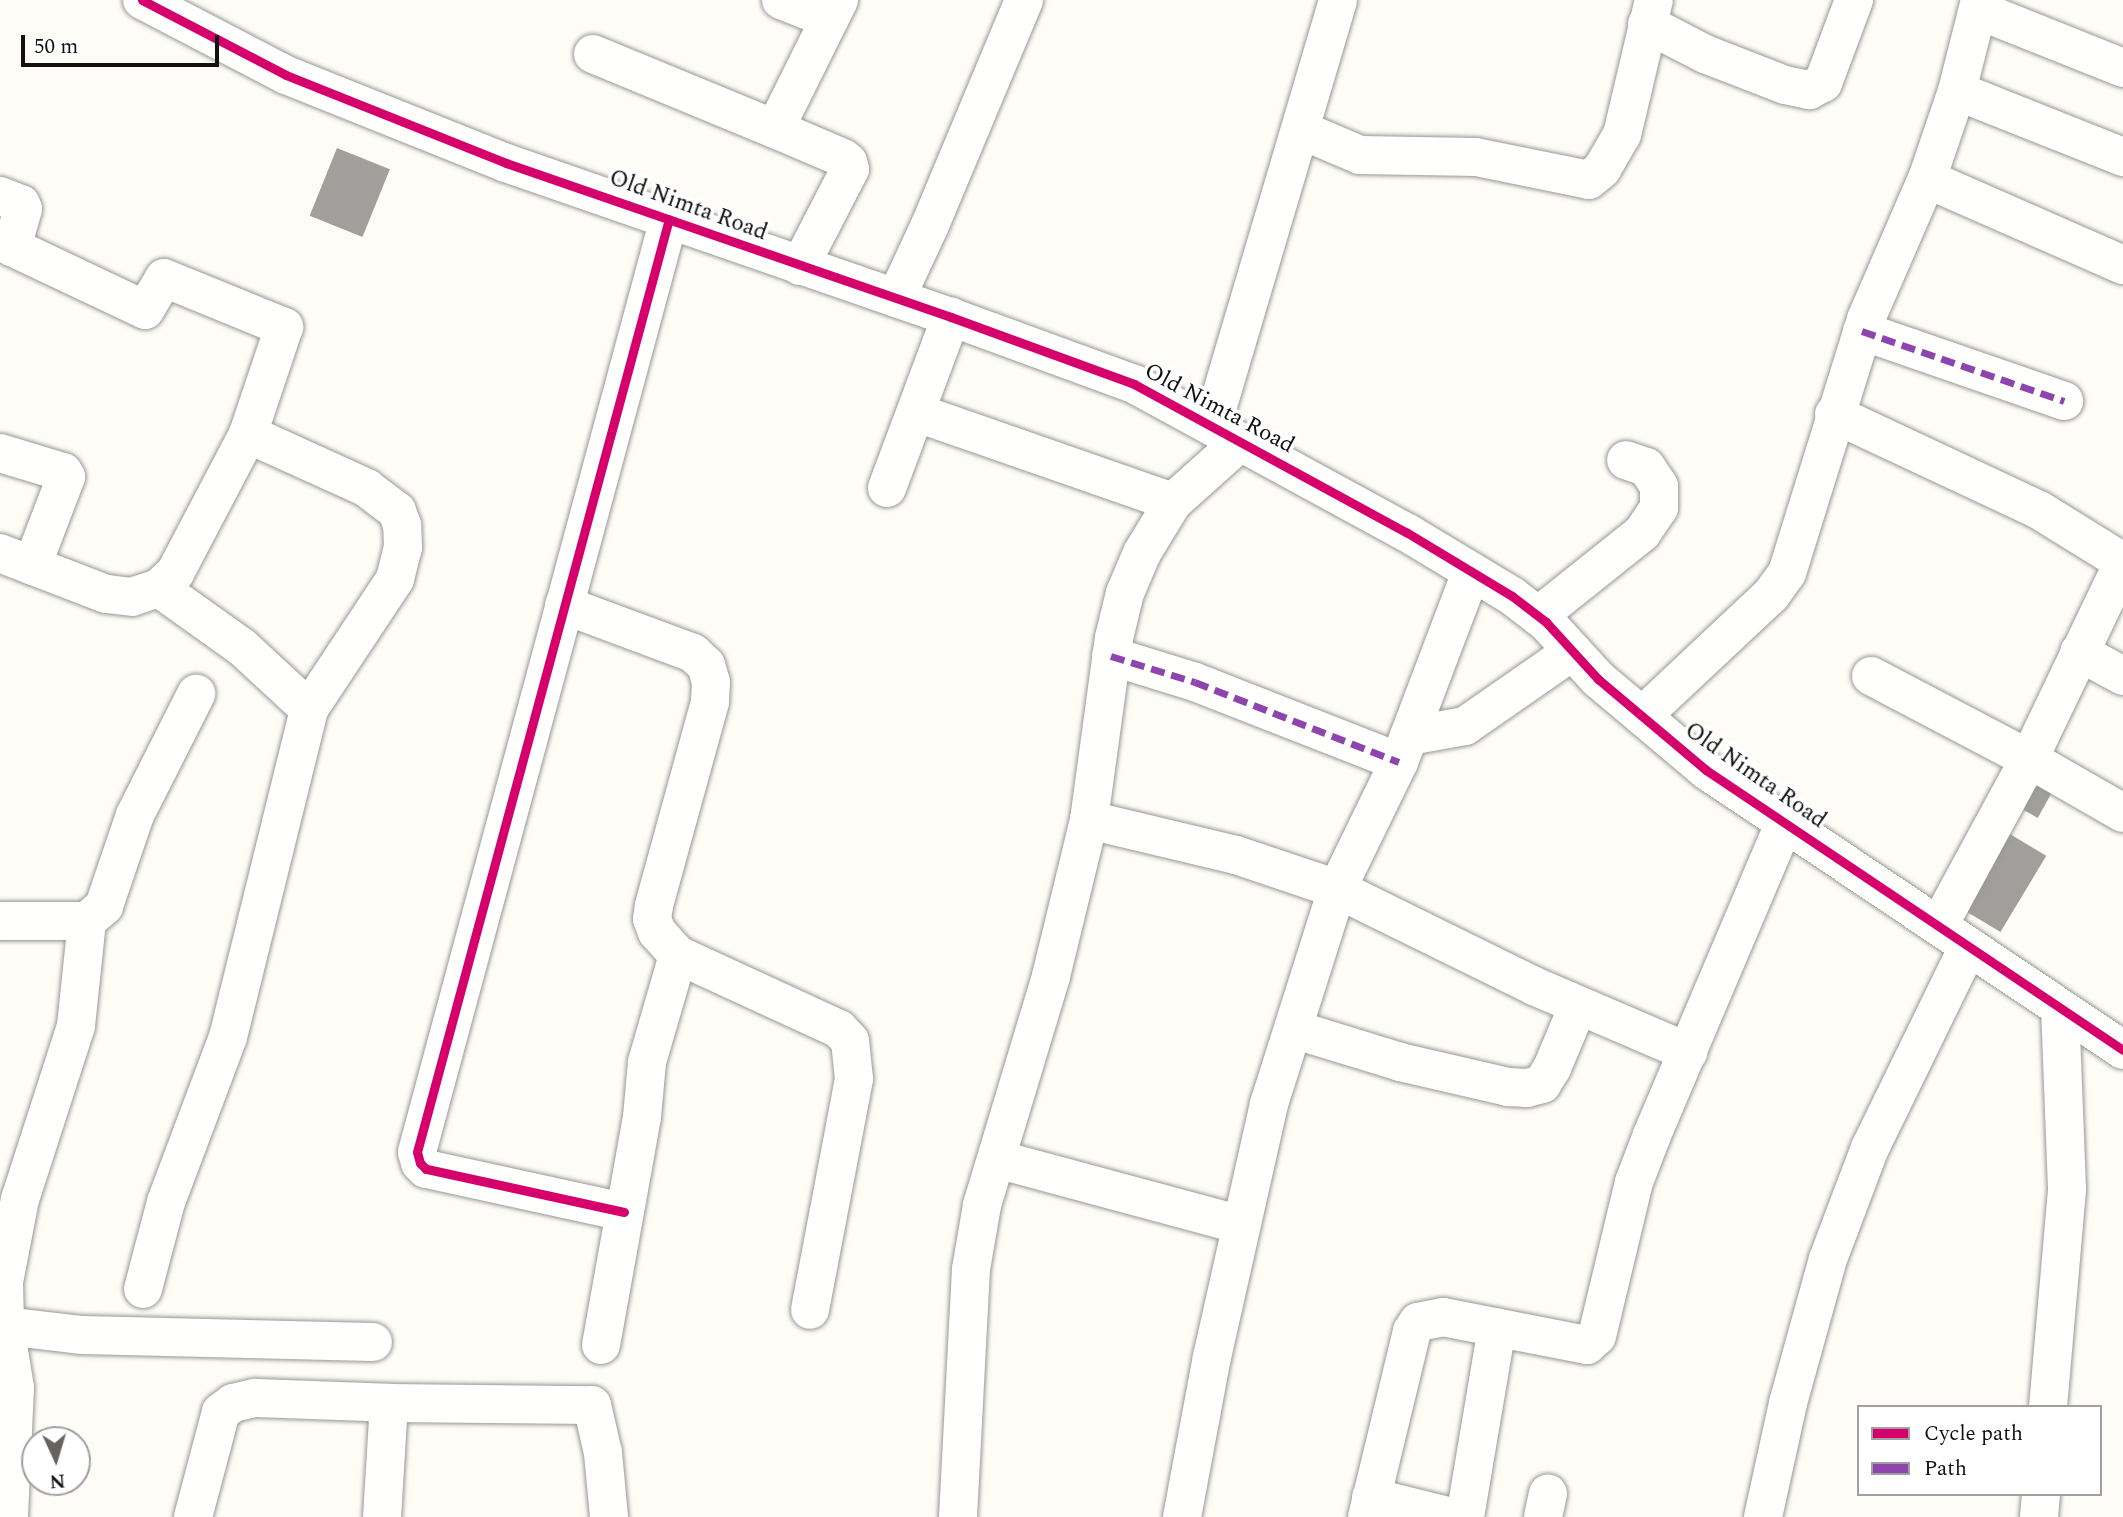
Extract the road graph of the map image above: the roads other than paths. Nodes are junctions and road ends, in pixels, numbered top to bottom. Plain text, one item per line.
1 (142, 0) edge
2 (781, 0) edge
3 (1024, 0) edge
4 (1338, 0) edge
5 (1854, 0) edge
6 (1979, 5) edge
7 (834, 9) edge
8 (194, 12) edge
9 (1650, 12) edge
10 (593, 54) dead end
11 (2123, 68) edge
12 (1957, 91) junction
13 (775, 129) junction
14 (1301, 130) junction
15 (2123, 157) edge
16 (1927, 179) junction
17 (0, 195) edge
18 (669, 219) junction
19 (2123, 265) edge
20 (800, 266) junction
21 (895, 298) junction
22 (951, 317) junction
23 (1862, 331) junction
24 (2064, 401) dead end
25 (1835, 414) junction
26 (929, 417) dead end
27 (248, 434) junction
28 (1226, 434) junction
29 (0, 453) edge
30 (1626, 460) dead end
31 (887, 488) dead end
32 (1173, 502) junction
33 (16, 560) edge
34 (2123, 562) edge
35 (1471, 572) junction
36 (159, 588) junction
37 (564, 605) junction
38 (1538, 616) junction
39 (1573, 651) junction
40 (2079, 652) junction
41 (1111, 656) junction
42 (1871, 676) dead end
43 (2123, 676) edge
44 (196, 694) dead end
45 (309, 709) junction
46 (1642, 716) junction
47 (1404, 749) junction
48 (2029, 759) junction
49 (2123, 813) edge
50 (1089, 820) junction
51 (1785, 821) junction
52 (1337, 890) junction
53 (0, 921) edge
54 (87, 921) junction
55 (1953, 936) junction
56 (678, 955) junction
57 (1578, 1006) junction
58 (2060, 1008) junction
59 (1293, 1029) junction
60 (2123, 1050) edge
61 (1688, 1052) junction
62 (997, 1160) junction
63 (624, 1212) junction
64 (1241, 1225) junction
65 (143, 1289) dead end
66 (810, 1310) dead end
67 (5, 1326) junction
68 (1497, 1328) junction
69 (373, 1342) dead end
70 (601, 1345) dead end
71 (389, 1403) junction
72 (2048, 1405) edge
73 (2041, 1496) edge
74 (1369, 1507) edge
75 (9, 1517) edge
76 (193, 1517) edge
77 (382, 1517) edge
78 (609, 1517) edge
79 (958, 1517) edge
80 (1182, 1517) edge
81 (1452, 1517) edge
82 (1459, 1517) edge
83 (1763, 1517) edge
84 (2039, 1517) edge

1 - 8 street, Old Nimta Road
2 - 7 street
3 - 21 street
4 - 14 street
5 - 9 street
6 - 11 street
6 - 12 street
7 - 13 street
8 - 18 street, Old Nimta Road
9 - 14 street
10 - 13 street
12 - 15 street
12 - 16 street
13 - 20 street
14 - 28 street
16 - 19 street
16 - 23 street
17 - 27 street
18 - 20 street, Old Nimta Road
18 - 37 street
20 - 21 street, Old Nimta Road
21 - 22 street, Old Nimta Road
22 - 28 street, Old Nimta Road
22 - 31 street
23 - 24 street
23 - 25 street
25 - 34 street
25 - 46 street
26 - 32 street
27 - 36 street
27 - 45 street
28 - 32 street
28 - 35 street, Old Nimta Road
29 - 33 street
30 - 38 street
32 - 41 street
33 - 36 street
34 - 40 street
35 - 38 street, Old Nimta Road
35 - 47 street
36 - 45 street
37 - 56 street
37 - 63 street
38 - 39 street, Old Nimta Road
39 - 46 street, Old Nimta Road
39 - 47 street
40 - 43 street
40 - 48 street
41 - 47 street
41 - 50 street
42 - 48 street
44 - 54 street
45 - 65 street
46 - 51 street, Old Nimta Road
47 - 52 street
48 - 49 street
48 - 55 street
50 - 52 street
50 - 62 street
51 - 55 street, Old Nimta Road
51 - 61 street
52 - 57 street
52 - 59 street
53 - 54 street
54 - 67 street
55 - 58 street, Old Nimta Road
55 - 83 street
56 - 63 street
56 - 66 street
57 - 59 street
57 - 61 street
58 - 60 street, Old Nimta Road
58 - 72 street
59 - 64 street
61 - 68 street
62 - 64 street
62 - 79 street
63 - 70 street
64 - 80 street
67 - 69 street
67 - 75 street
68 - 74 street
68 - 82 street
71 - 76 street
71 - 77 street
71 - 78 street
73 - 84 street
74 - 81 street

